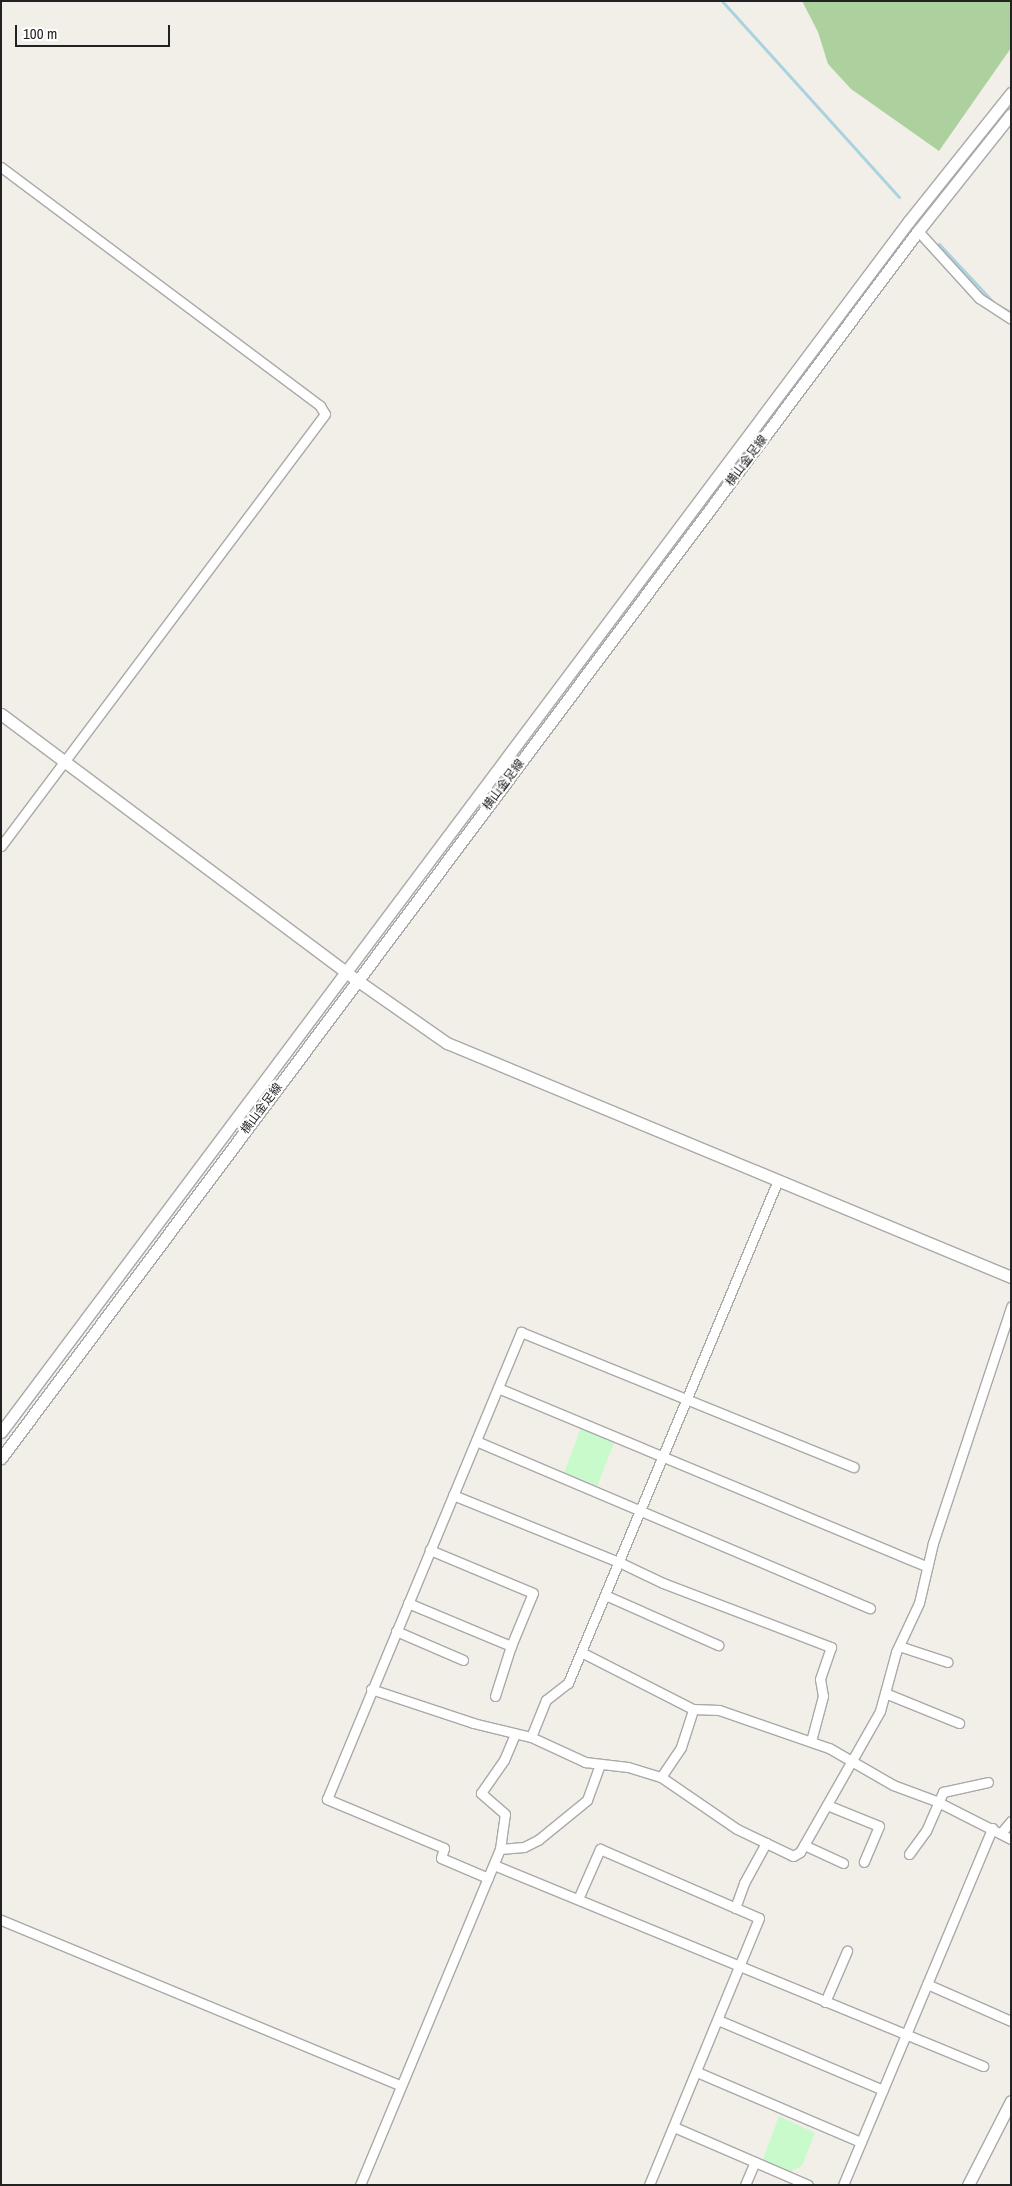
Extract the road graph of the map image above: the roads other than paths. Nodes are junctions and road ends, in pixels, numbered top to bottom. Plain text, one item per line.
1 (1011, 93) edge
2 (1011, 114) edge
3 (1, 167) edge
4 (918, 231) junction
5 (1011, 319) edge
6 (1, 714) edge
7 (64, 761) junction
8 (1, 846) edge
9 (346, 971) junction
10 (358, 981) junction
11 (778, 1180) junction
12 (1011, 1277) edge
13 (1011, 1307) edge
14 (498, 1388) junction
15 (686, 1400) junction
16 (1, 1432) edge
17 (476, 1441) junction
18 (662, 1456) junction
19 (1, 1458) edge
20 (854, 1467) dead end
21 (453, 1495) junction
22 (640, 1509) junction
23 (430, 1550) junction
24 (619, 1562) junction
25 (927, 1566) junction
26 (605, 1595) junction
27 (408, 1603) junction
28 (870, 1608) dead end
29 (396, 1631) junction
30 (718, 1645) dead end
31 (511, 1646) junction
32 (899, 1646) junction
33 (581, 1652) junction
34 (463, 1660) dead end
35 (947, 1662) dead end
36 (371, 1689) junction
37 (885, 1693) junction
38 (495, 1696) dead end
39 (693, 1709) junction
40 (960, 1723) dead end
41 (515, 1734) junction
42 (531, 1738) junction
43 (811, 1741) junction
44 (853, 1762) junction
45 (600, 1765) junction
46 (661, 1777) junction
47 (988, 1782) dead end
48 (936, 1801) junction
49 (827, 1805) junction
50 (1011, 1821) edge
51 (992, 1828) junction
52 (1001, 1833) junction
53 (1011, 1839) edge
54 (766, 1843) junction
55 (804, 1845) junction
56 (500, 1849) junction
57 (909, 1854) dead end
58 (864, 1862) dead end
59 (843, 1863) dead end
60 (494, 1865) junction
61 (488, 1878) junction
62 (578, 1900) junction
63 (735, 1908) junction
64 (1, 1920) edge
65 (847, 1951) dead end
66 (740, 1967) junction
67 (927, 1984) junction
68 (825, 2002) junction
69 (718, 2020) junction
70 (1011, 2021) edge
71 (906, 2035) junction
72 (983, 2066) dead end
73 (696, 2072) junction
74 (401, 2086) junction
75 (883, 2090) junction
76 (1009, 2107) edge
77 (674, 2127) junction
78 (860, 2142) junction
79 (755, 2162) junction
80 (652, 2184) edge
81 (360, 2185) edge
82 (745, 2185) edge
83 (808, 2185) edge
84 (843, 2185) edge
85 (968, 2185) edge

1 - 9 street, 横山金足線
2 - 4 street, 横山金足線
3 - 7 street
4 - 5 street
4 - 10 street, 横山金足線
6 - 7 street
7 - 8 street
7 - 9 street
9 - 10 street
9 - 16 street, 横山金足線
10 - 11 street
10 - 19 street, 横山金足線
11 - 12 street
11 - 15 street
13 - 25 street
14 - 15 street
14 - 17 street
14 - 18 street
15 - 18 street
15 - 20 street
17 - 21 street
17 - 22 street
18 - 22 street
18 - 25 street
21 - 23 street
21 - 24 street
22 - 24 street
22 - 28 street
23 - 27 street
23 - 31 street
24 - 26 street
24 - 43 street
25 - 32 street
26 - 30 street
26 - 33 street
27 - 29 street
27 - 31 street
29 - 34 street
29 - 36 street
31 - 38 street
32 - 35 street
32 - 37 street
33 - 39 street
33 - 42 street
36 - 41 street
36 - 61 street
37 - 40 street
37 - 44 street
39 - 43 street
39 - 46 street
41 - 42 street
41 - 56 street
42 - 45 street
43 - 44 street
44 - 48 street
44 - 49 street
45 - 46 street
45 - 56 street
46 - 54 street
47 - 48 street
48 - 51 street
48 - 57 street
49 - 55 street
49 - 58 street
50 - 52 street
51 - 52 street
51 - 67 street
52 - 53 street
54 - 55 street
54 - 63 street
55 - 59 street
56 - 60 street
60 - 61 street
60 - 62 street
61 - 74 street
62 - 63 street
62 - 66 street
63 - 66 street
64 - 74 street
65 - 68 street
66 - 68 street
66 - 69 street
67 - 70 street
67 - 71 street
68 - 71 street
69 - 73 street
69 - 75 street
71 - 72 street
71 - 75 street
73 - 77 street
73 - 78 street
74 - 81 street
75 - 78 street
76 - 85 street
77 - 79 street
77 - 80 street
78 - 84 street
79 - 82 street
79 - 83 street

